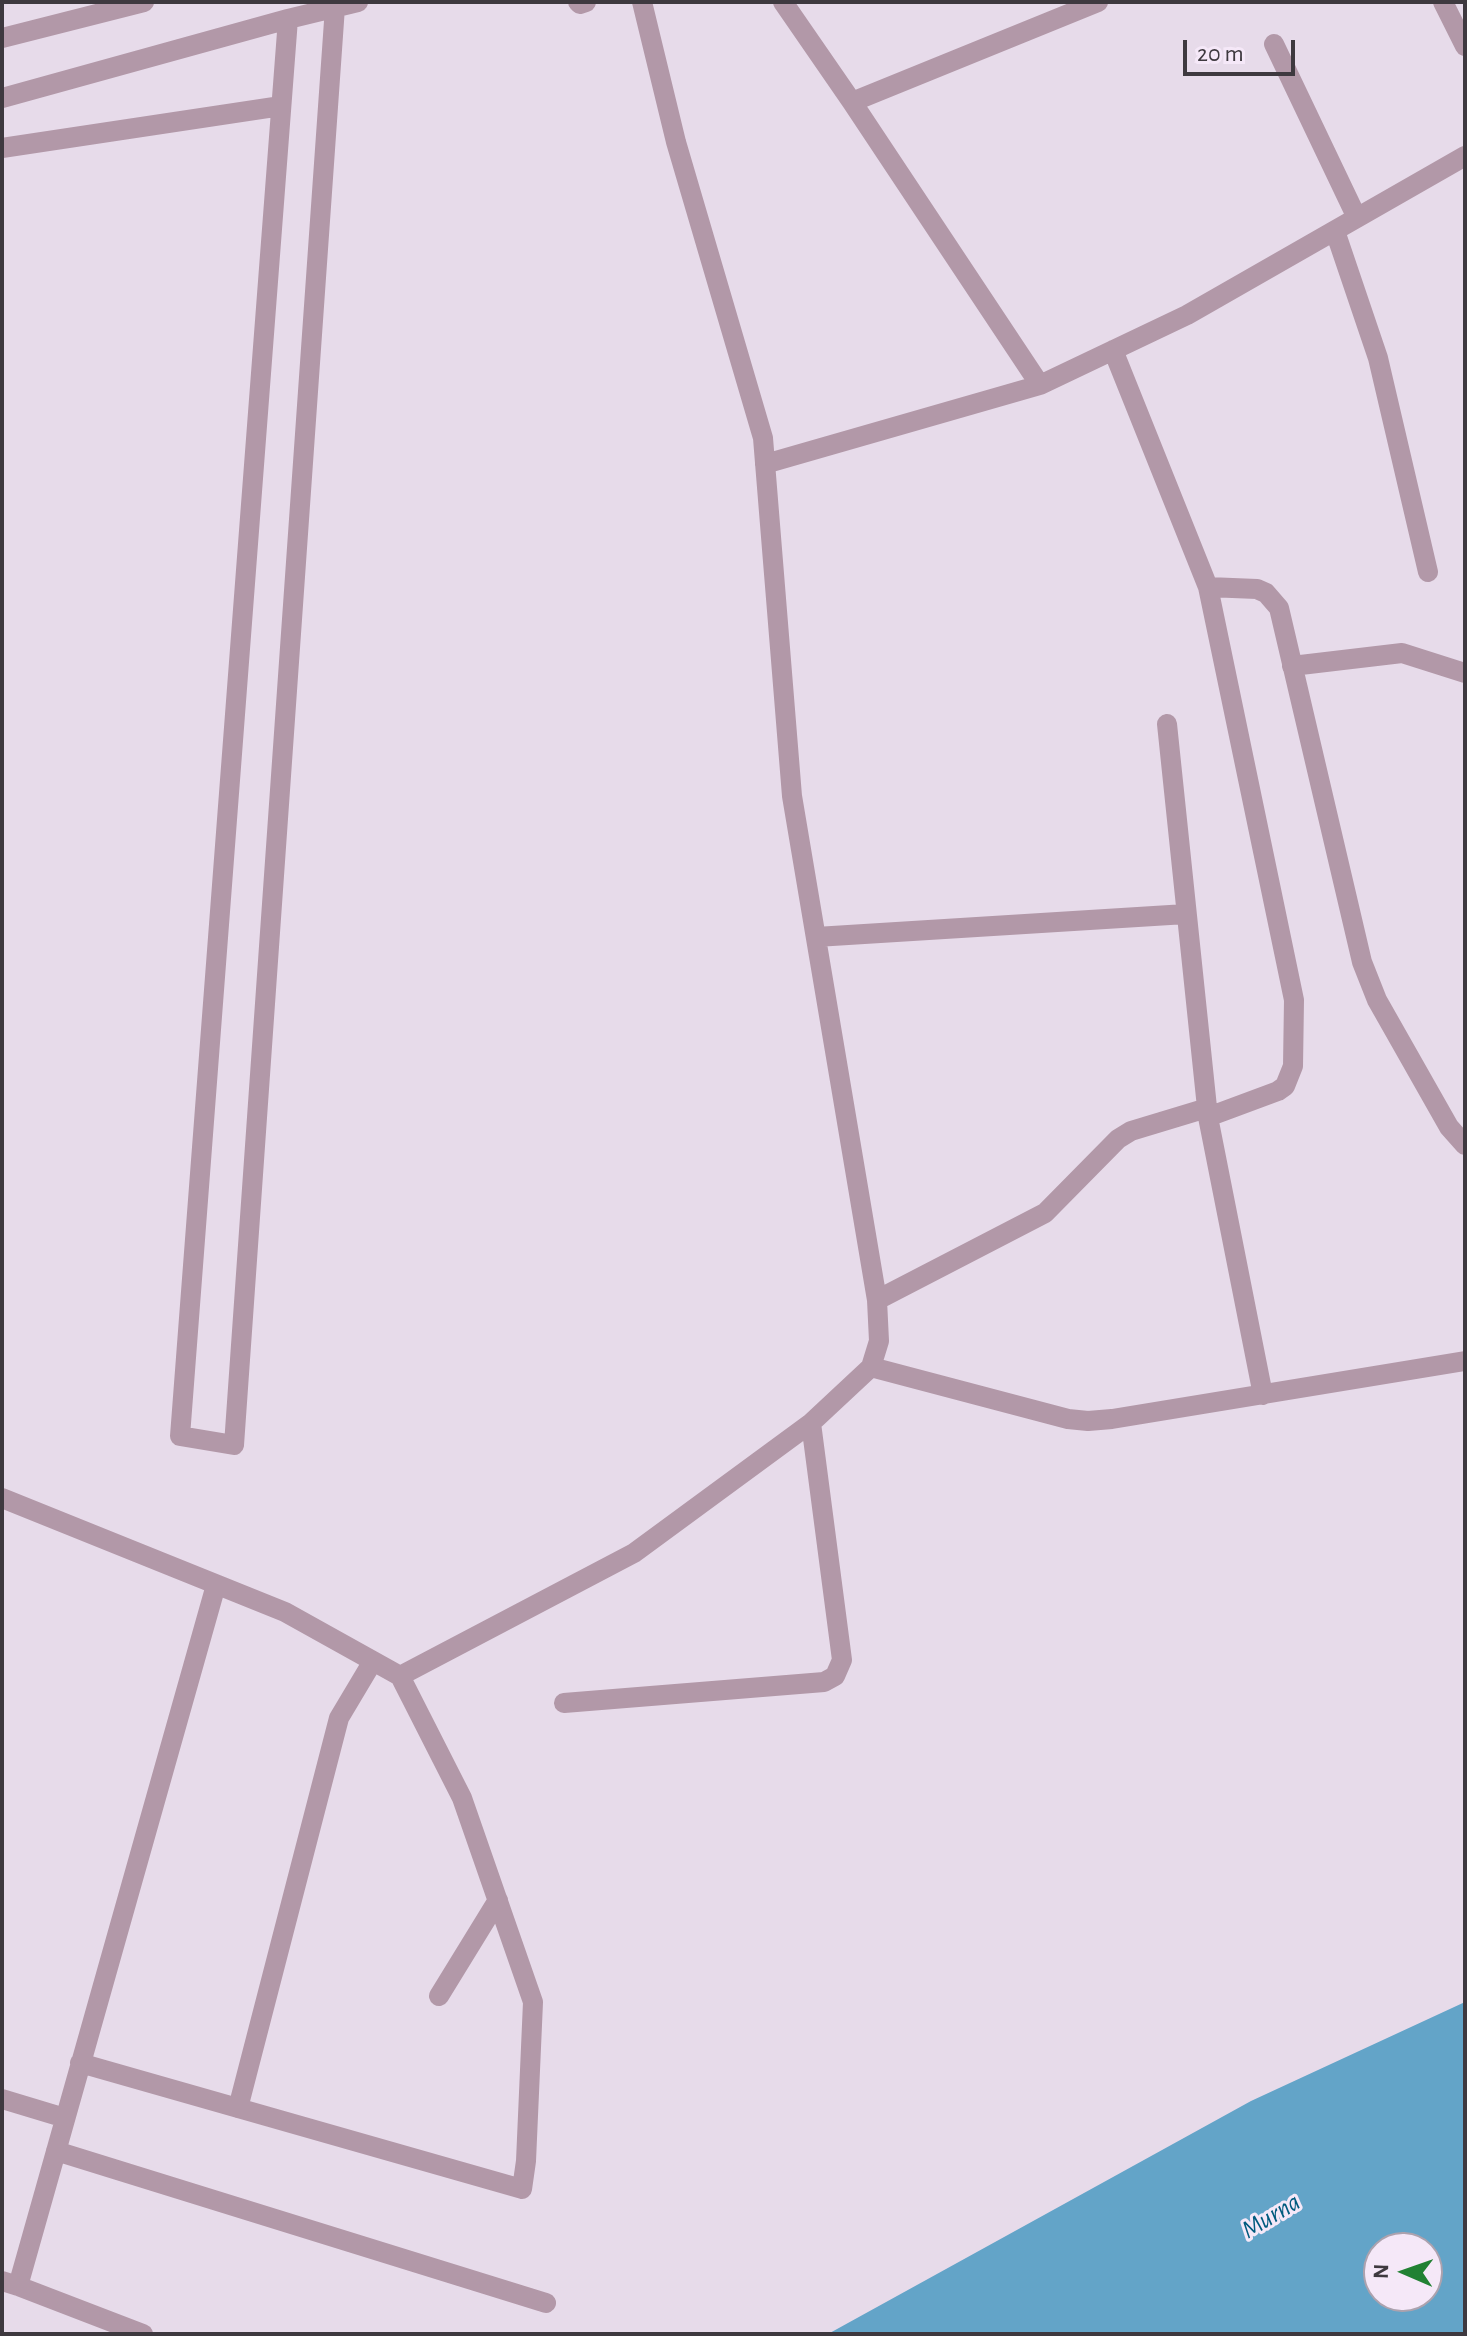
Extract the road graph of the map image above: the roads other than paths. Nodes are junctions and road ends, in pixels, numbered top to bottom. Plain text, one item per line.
1 (144, 2) edge
2 (358, 2) edge
3 (578, 2) edge
4 (586, 2) edge
5 (642, 2) edge
6 (783, 2) edge
7 (1098, 2) edge
8 (1443, 2) edge
9 (335, 7) junction
10 (288, 19) junction
11 (2, 38) edge
12 (1274, 44) dead end
13 (1465, 46) edge
14 (2, 98) edge
15 (852, 102) junction
16 (281, 106) junction
17 (2, 148) edge
18 (1465, 156) edge
19 (1357, 218) junction
20 (1335, 231) junction
21 (1113, 350) junction
22 (1040, 385) junction
23 (765, 464) junction
24 (1428, 572) dead end
25 (1208, 587) junction
26 (1292, 666) junction
27 (1465, 673) edge
28 (1167, 724) dead end
29 (1186, 914) junction
30 (816, 937) junction
31 (1207, 1112) junction
32 (1465, 1145) edge
33 (877, 1300) junction
34 (1465, 1361) edge
35 (871, 1367) junction
36 (1263, 1395) junction
37 (811, 1423) junction
38 (2, 1498) edge
39 (216, 1585) junction
40 (373, 1661) junction
41 (400, 1676) junction
42 (564, 1703) dead end
43 (498, 1900) junction
44 (439, 1996) dead end
45 (80, 2063) junction
46 (2, 2099) edge
47 (238, 2108) junction
48 (65, 2118) junction
49 (56, 2151) junction
50 (10, 2284) edge
51 (546, 2303) dead end
52 (143, 2334) edge

1 - 11 street
2 - 9 street
3 - 4 street
5 - 23 street
6 - 15 street
7 - 15 street
8 - 13 street
9 - 10 street
9 - 16 street
10 - 14 street
10 - 16 street
12 - 19 street
15 - 22 street
16 - 17 street
18 - 19 street
19 - 20 street
20 - 21 street
20 - 24 street
21 - 22 street
21 - 25 street
22 - 23 street
23 - 30 street
25 - 26 street
25 - 31 street
26 - 27 street
26 - 32 street
28 - 29 street
29 - 30 street
29 - 31 street
30 - 33 street
31 - 33 street
31 - 36 street
33 - 35 street
34 - 36 street
35 - 36 street
35 - 37 street
37 - 41 street
37 - 42 street
38 - 39 street
39 - 40 street
39 - 45 street
40 - 41 street
40 - 47 street
41 - 43 street
43 - 44 street
43 - 47 street
45 - 47 street
45 - 48 street
46 - 48 street
48 - 49 street
49 - 50 street
49 - 51 street
50 - 52 street

